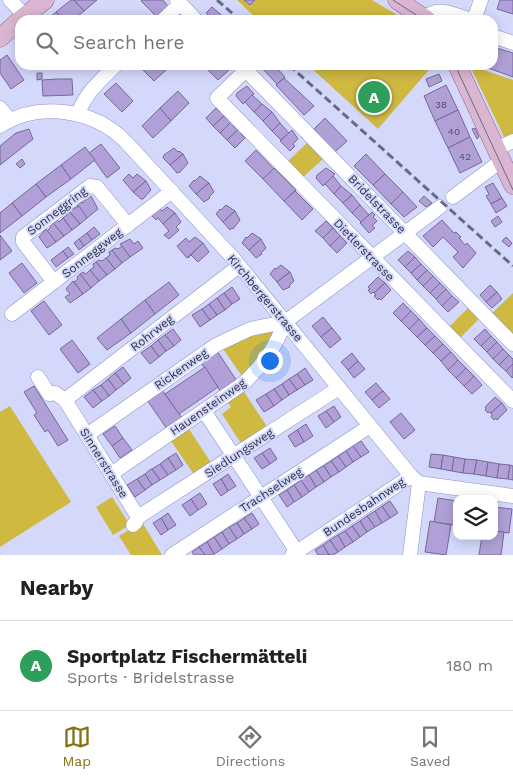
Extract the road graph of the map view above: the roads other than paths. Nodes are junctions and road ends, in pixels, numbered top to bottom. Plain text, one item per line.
1 (9, 0) edge
2 (45, 0) edge
3 (397, 0) edge
4 (481, 0) edge
5 (178, 2) edge
6 (0, 6) edge
7 (19, 15) edge
8 (27, 15) edge
9 (167, 15) edge
10 (191, 15) edge
11 (420, 15) edge
12 (429, 15) edge
13 (453, 15) edge
14 (475, 15) edge
15 (15, 25) edge
16 (0, 38) edge
17 (498, 38) edge
18 (513, 43) edge
19 (111, 70) edge
20 (241, 70) edge
21 (247, 70) edge
22 (459, 70) edge
23 (0, 108) edge
24 (78, 114) junction
25 (5, 124) edge
26 (513, 141) edge
27 (499, 155) junction
28 (513, 185) edge
29 (172, 191) junction
30 (453, 197) dead end
31 (440, 207) dead end
32 (128, 225) junction
33 (404, 233) junction
34 (371, 258) junction
35 (239, 266) junction
36 (54, 282) junction
37 (12, 314) dead end
38 (285, 322) junction
39 (513, 344) edge
40 (38, 377) dead end
41 (339, 388) junction
42 (64, 400) junction
43 (513, 401) edge
44 (204, 411) junction
45 (370, 426) junction
46 (87, 435) junction
47 (234, 456) junction
48 (111, 474) junction
49 (415, 480) junction
50 (513, 496) edge
51 (260, 497) junction
52 (136, 521) joint
53 (296, 554) edge
54 (172, 555) edge
55 (410, 555) edge

1 - 6 street
1 - 7 street
2 - 8 main road
3 - 11 main road
4 - 14 street
5 - 9 street
5 - 10 street
12 - 13 street
15 - 16 main road
17 - 18 street
19 - 24 street
20 - 34 street, Dietlerstrasse
21 - 33 street, Bridelstrasse
22 - 27 main road
23 - 25 street, Kirchbergerstrasse
24 - 25 street, Kirchbergerstrasse
24 - 29 street, Kirchbergerstrasse
26 - 27 street
27 - 28 main road
27 - 30 street
29 - 32 street, Sonneggweg
29 - 35 street, Kirchbergerstrasse
31 - 33 street
32 - 36 street, Sonneggweg
32 - 36 street, Sonneggring
33 - 34 street
33 - 39 street, Bridelstrasse
34 - 38 street
34 - 43 street, Dietlerstrasse
35 - 38 street, Kirchbergerstrasse
35 - 42 street, Rohrweg
36 - 37 street, Sonneggweg
38 - 41 street, Kirchbergerstrasse
38 - 44 street, Hauensteinweg
38 - 46 street, Rickenweg
40 - 42 street
41 - 45 street, Kirchbergerstrasse
41 - 47 street, Siedlungsweg
42 - 46 street, Sinnerstrasse
44 - 47 street
44 - 48 street, Hauensteinweg
45 - 49 street, Kirchbergerstrasse
45 - 51 street, Trachselweg
46 - 48 street, Sinnerstrasse
47 - 51 street
47 - 52 street, Siedlungsweg
48 - 52 street, Sinnerstrasse
49 - 50 street
49 - 53 street, Bundesbahnweg
49 - 55 street
51 - 53 street
51 - 54 street, Trachselweg

